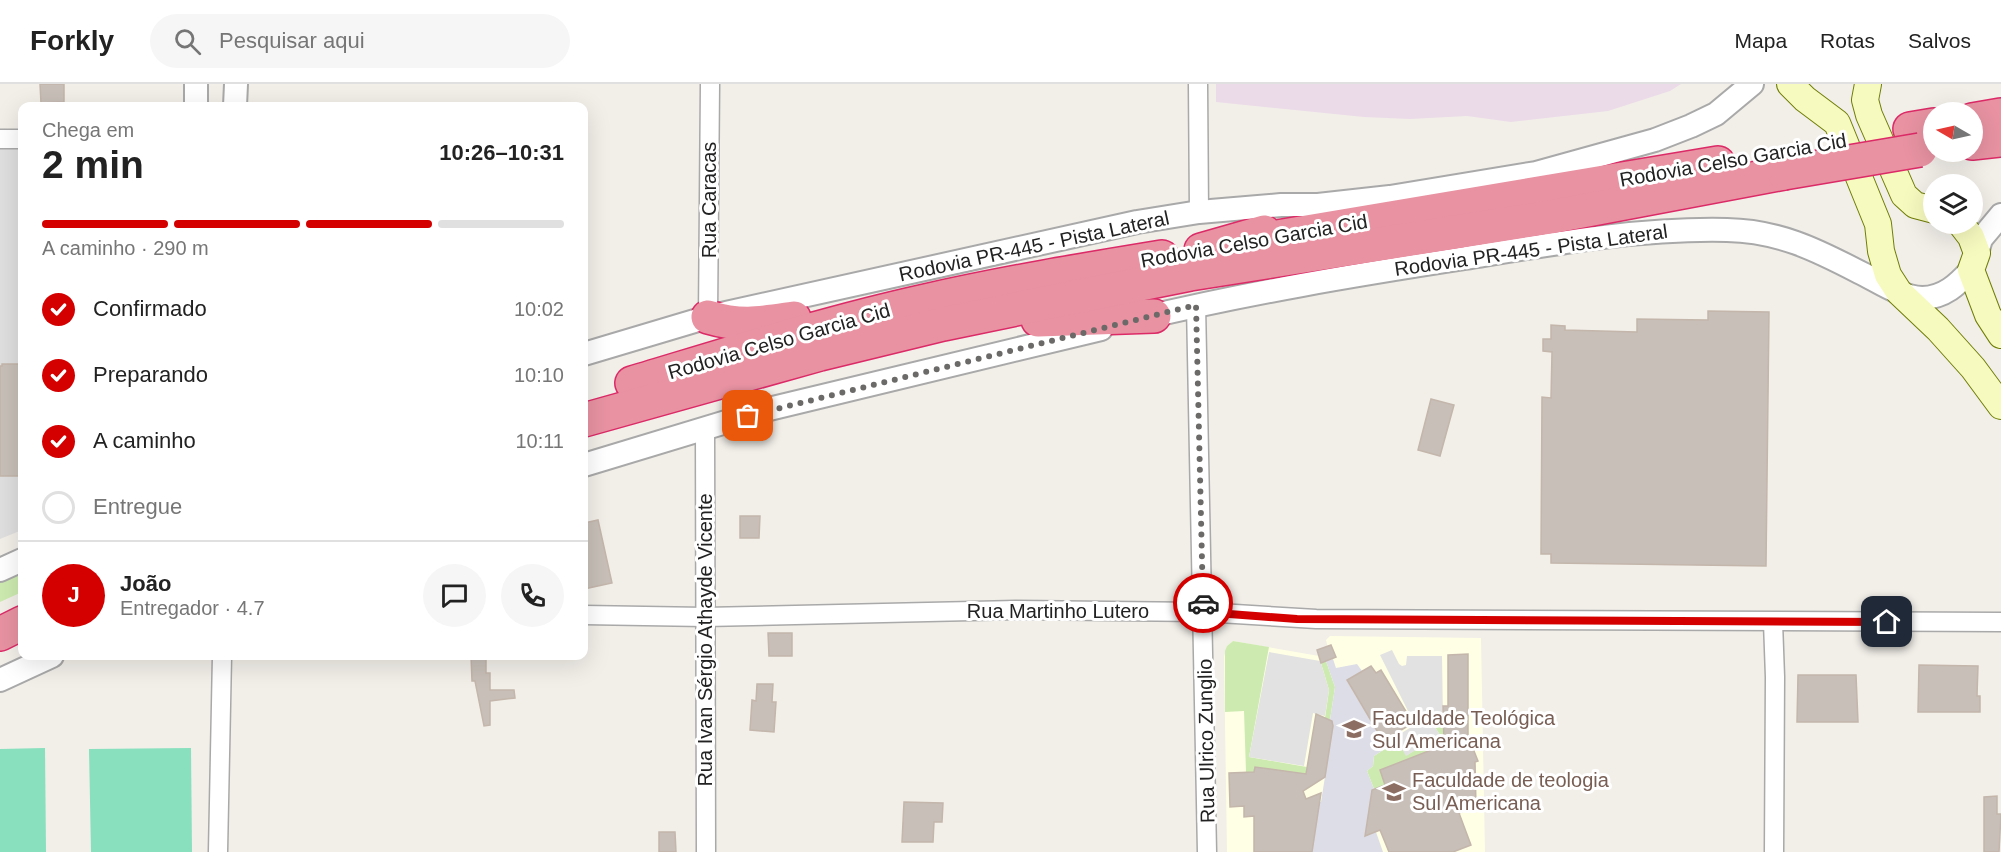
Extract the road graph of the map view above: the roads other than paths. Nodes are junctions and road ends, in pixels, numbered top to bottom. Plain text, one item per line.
1 (196, 84) edge
2 (236, 84) edge
3 (710, 84) edge
4 (1198, 84) edge
5 (1752, 84) edge
6 (1790, 84) edge
7 (1868, 84) edge
8 (195, 102) edge
9 (235, 102) edge
10 (2001, 115) edge
11 (1983, 118) edge
12 (1923, 138) edge
13 (0, 139) edge
14 (18, 139) edge
15 (2001, 140) edge
16 (1983, 142) edge
17 (1783, 163) junction
18 (1390, 197) junction
19 (1923, 207) edge
20 (1199, 212) junction
21 (2001, 215) edge
22 (1969, 234) edge
23 (1201, 250) junction
24 (1974, 261) junction
25 (1899, 292) junction
26 (1196, 305) junction
27 (752, 307) joint
28 (933, 312) junction
29 (708, 316) junction
30 (1154, 316) junction
31 (2001, 335) edge
32 (588, 353) edge
33 (588, 397) edge
34 (2001, 406) edge
35 (588, 419) edge
36 (705, 429) junction
37 (588, 464) edge
38 (18, 562) edge
39 (0, 570) edge
40 (18, 601) edge
41 (0, 609) edge
42 (1203, 612) junction
43 (588, 615) edge
44 (705, 617) junction
45 (1773, 622) junction
46 (2001, 622) edge
47 (18, 626) edge
48 (0, 634) edge
49 (43, 660) edge
50 (222, 660) edge
51 (0, 680) edge
52 (218, 852) edge
53 (706, 852) edge
54 (1207, 852) edge
55 (1774, 852) edge

1 - 8 street
2 - 9 street
3 - 29 street, Rua Caracas
4 - 20 street
5 - 18 street, Rodovia PR-445 - Pista Lateral
6 - 25 main road
7 - 19 main road
10 - 11 highway
12 - 17 highway, Rodovia Celso Garcia Cid
13 - 14 street
15 - 16 highway
17 - 23 highway, Rodovia Celso Garcia Cid
17 - 28 highway, Rodovia Celso Garcia Cid
18 - 20 street, Rodovia PR-445 - Pista Lateral
18 - 23 highway
20 - 27 street, Rodovia PR-445 - Pista Lateral
21 - 24 street, Rodovia PR-445 - Pista Lateral
22 - 24 main road
23 - 28 highway, Rodovia Celso Garcia Cid
24 - 25 street, Rodovia PR-445 - Pista Lateral
24 - 31 main road
25 - 26 street, Rodovia PR-445 - Pista Lateral
25 - 34 main road
26 - 30 street, Rodovia PR-445 - Pista Lateral
26 - 42 street, Rua Ulrico Zunglio
27 - 29 street, Rodovia Celso Garcia Cid
28 - 29 highway
28 - 30 highway
28 - 33 highway, Rodovia Celso Garcia Cid
28 - 35 highway, Rodovia Celso Garcia Cid
29 - 32 street, Rodovia Celso Garcia Cid
30 - 36 street
36 - 37 street
36 - 44 street, Rua Ivan Sérgio Athayde Vicente
38 - 39 street
40 - 41 highway
42 - 44 street, Rua Martinho Lutero
42 - 45 street, Rua Martinho Lutero
42 - 54 street, Rua Ulrico Zunglio
43 - 44 street, Rua Martinho Lutero
44 - 53 street, Rua Ivan Sérgio Athayde Vicente
45 - 46 street, Rua Martinho Lutero
45 - 55 street
47 - 48 highway
49 - 51 street
50 - 52 street

